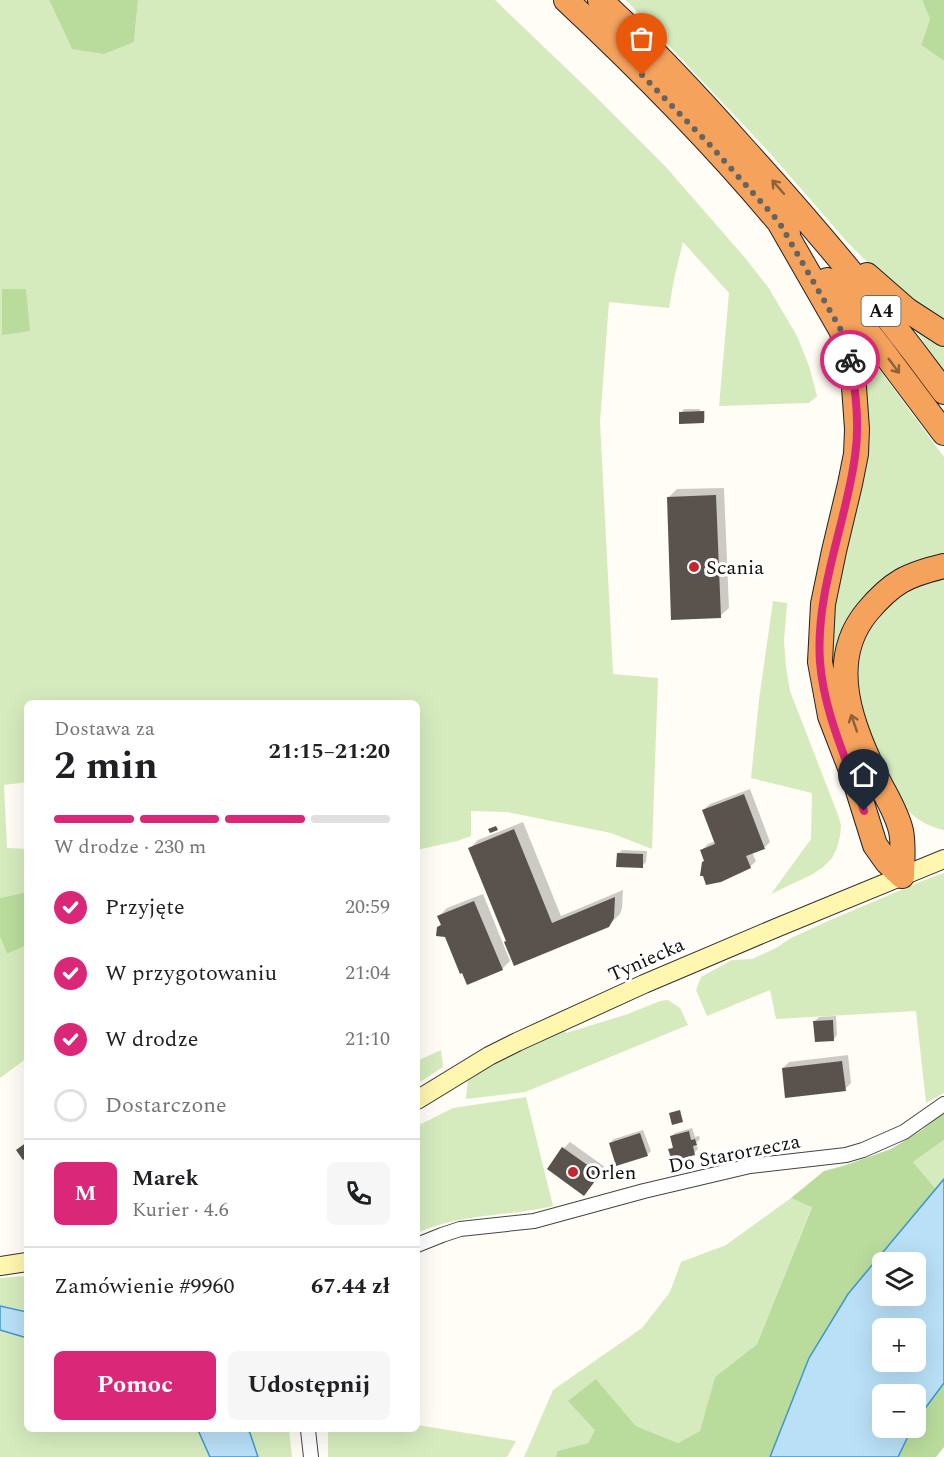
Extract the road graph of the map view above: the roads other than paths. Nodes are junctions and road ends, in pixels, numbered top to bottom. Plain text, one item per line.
1 (566, 0) edge
2 (600, 0) edge
3 (779, 222) junction
4 (817, 230) junction
5 (944, 334) edge
6 (944, 392) edge
7 (944, 433) edge
8 (944, 566) edge
9 (944, 859) edge
10 (902, 876) junction
11 (420, 1098) edge
12 (944, 1104) edge
13 (420, 1244) edge
14 (24, 1263) edge
15 (0, 1266) edge
16 (308, 1432) edge
17 (311, 1457) edge

1 - 3 highway, A4
4 -> 2 highway, A4
3 -> 7 highway, A4
3 - 10 highway
4 - 5 highway
4 - 6 highway, A4
10 -> 8 highway
9 - 10 street, Tyniecka
10 - 11 street, Tyniecka
12 - 13 street, Do Starorzecza
14 - 15 street
16 - 17 street

